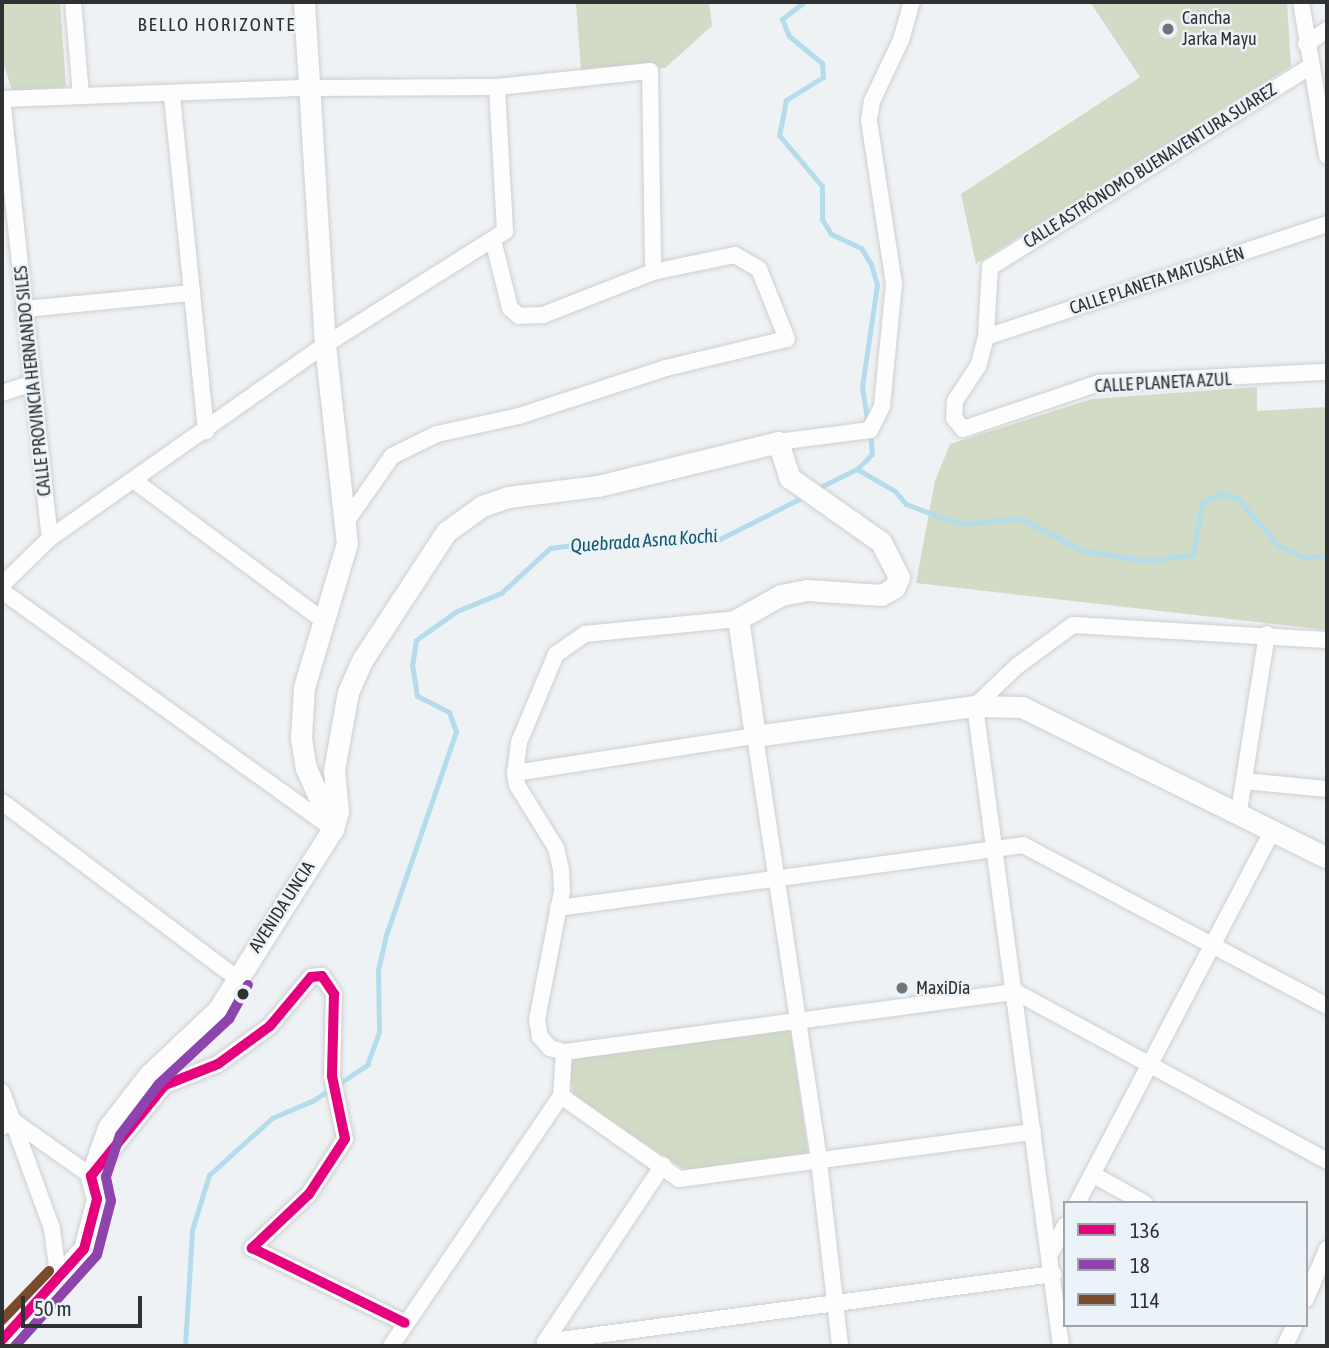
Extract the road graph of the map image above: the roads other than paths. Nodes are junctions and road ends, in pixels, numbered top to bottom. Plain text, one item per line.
1 (74, 2) edge
2 (304, 2) edge
3 (912, 2) edge
4 (1301, 2) edge
5 (1327, 30) edge
6 (1307, 44) junction
7 (1311, 66) junction
8 (306, 88) junction
9 (497, 88) junction
10 (81, 95) junction
11 (172, 96) junction
12 (2, 98) edge
13 (1327, 156) edge
14 (8, 205) edge
15 (1327, 225) edge
16 (493, 240) junction
17 (653, 272) junction
18 (192, 293) junction
19 (25, 309) junction
20 (986, 337) junction
21 (325, 345) junction
22 (1327, 372) edge
23 (33, 383) junction
24 (2, 393) edge
25 (206, 431) junction
26 (778, 442) junction
27 (136, 482) junction
28 (346, 522) junction
29 (50, 538) junction
30 (2, 584) edge
31 (2, 591) edge
32 (738, 619) junction
33 (324, 621) junction
34 (1267, 634) junction
35 (1327, 640) edge
36 (975, 706) junction
37 (755, 736) junction
38 (515, 773) junction
39 (1244, 780) junction
40 (1327, 789) edge
41 (2, 802) edge
42 (1239, 811) junction
43 (333, 829) junction
44 (1273, 829) junction
45 (997, 849) junction
46 (1327, 858) edge
47 (777, 878) junction
48 (558, 908) junction
49 (1213, 944) junction
50 (236, 978) junction
51 (1016, 992) junction
52 (1327, 1006) edge
53 (799, 1021) junction
54 (564, 1052) junction
55 (1150, 1063) junction
56 (2, 1092) edge
57 (561, 1096) junction
58 (7, 1123) edge
59 (1033, 1132) junction
60 (819, 1161) junction
61 (1327, 1161) edge
62 (663, 1165) junction
63 (1092, 1174) junction
64 (91, 1176) junction
65 (1078, 1201) edge
66 (1139, 1201) edge
67 (1063, 1230) edge
68 (1327, 1249) edge
69 (1050, 1254) junction
70 (1052, 1274) junction
71 (58, 1281) junction
72 (1308, 1292) edge
73 (833, 1303) junction
74 (405, 1323) junction
75 (1294, 1327) edge
76 (2, 1340) edge
77 (544, 1344) edge
78 (391, 1346) edge
79 (840, 1346) edge
80 (1061, 1346) edge
81 (1284, 1346) edge

1 - 10 street
2 - 8 street
3 - 26 street
4 - 6 street
5 - 6 street
6 - 7 street
7 - 13 street
7 - 20 street, CALLE ASTRÓNOMO BUENAVENTURA SUAREZ
8 - 9 street
8 - 11 street
8 - 21 street
9 - 16 street
9 - 17 street
10 - 11 street
10 - 12 street
11 - 18 street
12 - 14 street, CALLE PROVINCIA HERNANDO SILES
14 - 19 street, CALLE PROVINCIA HERNANDO SILES
15 - 20 street, CALLE PLANETA MATUSALÉN
16 - 17 street
16 - 21 street
17 - 28 street
18 - 19 street
18 - 25 street
19 - 23 street, CALLE PROVINCIA HERNANDO SILES
20 - 22 street, CALLE PLANETA AZUL
21 - 25 street
21 - 28 street
23 - 24 street
23 - 29 street, CALLE PROVINCIA HERNANDO SILES
25 - 27 street
26 - 32 street
26 - 43 street, AVENIDA UNCIA
27 - 29 street
27 - 33 street
28 - 33 street
29 - 30 street
31 - 43 street
32 - 37 street
32 - 38 street
33 - 43 street
34 - 35 street
34 - 36 street
34 - 39 street
36 - 37 street
36 - 42 street
36 - 45 street
37 - 38 street
37 - 47 street
38 - 48 street
39 - 40 street
39 - 42 street
41 - 50 street
42 - 44 street
43 - 50 street, AVENIDA UNCIA
44 - 46 street
44 - 49 street
45 - 47 street
45 - 49 street
45 - 51 street
47 - 48 street
47 - 53 street
48 - 54 street
49 - 52 street
49 - 55 street
50 - 64 street, AVENIDA UNCIA
51 - 53 street
51 - 55 street
51 - 59 street
53 - 54 street
53 - 60 street
54 - 57 street
55 - 61 street
55 - 63 street
56 - 58 street
57 - 62 street
57 - 74 street
58 - 64 street
58 - 71 street
59 - 60 street
59 - 69 street
60 - 62 street
60 - 73 street
62 - 77 street
63 - 65 street
63 - 66 street
64 - 71 street, AVENIDA UNCIA
64 - 74 street
67 - 69 street
68 - 72 street
69 - 70 street
70 - 73 street
70 - 80 street
71 - 76 street, AVENIDA UNCIA
73 - 77 street
73 - 79 street
74 - 78 street
75 - 81 street

